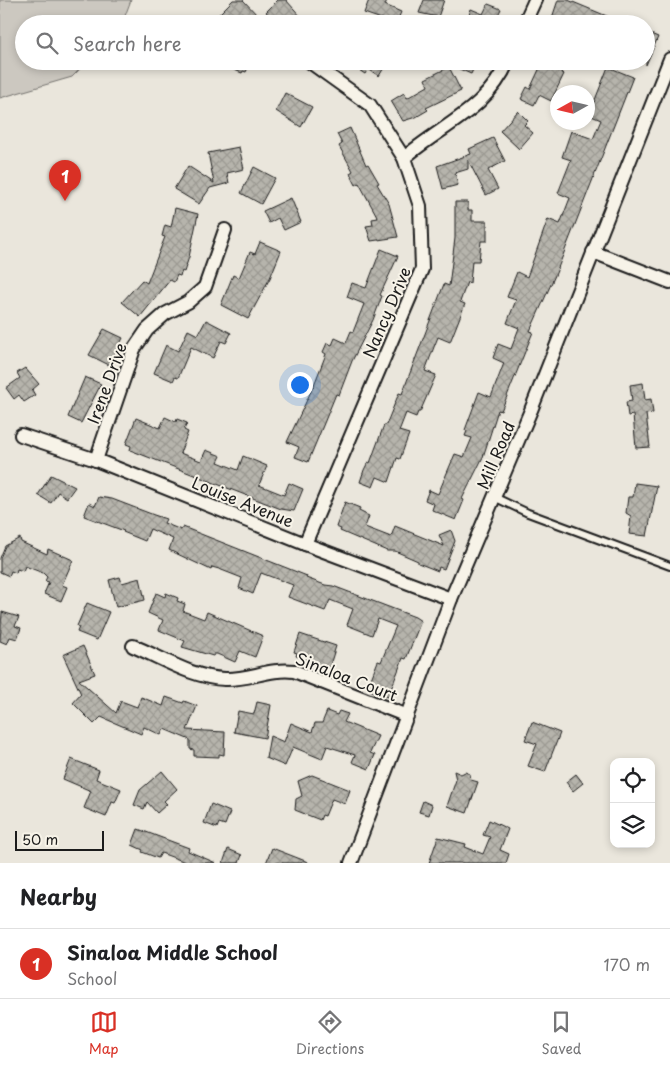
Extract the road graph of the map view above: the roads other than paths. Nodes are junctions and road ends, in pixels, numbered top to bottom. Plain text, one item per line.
1 (535, 0) edge
2 (528, 15) edge
3 (670, 59) edge
4 (321, 70) edge
5 (504, 70) edge
6 (404, 158) junction
7 (225, 230) dead end
8 (593, 252) junction
9 (670, 282) edge
10 (21, 435) dead end
11 (96, 460) junction
12 (494, 497) junction
13 (305, 544) junction
14 (670, 566) edge
15 (451, 599) junction
16 (134, 646) dead end
17 (407, 716) junction
18 (350, 863) edge

1 - 2 street
3 - 8 street, Mill Road
4 - 6 street, Nancy Drive
5 - 6 street
6 - 13 street, Nancy Drive
7 - 11 street, Irene Drive
8 - 9 street
8 - 12 street, Mill Road
10 - 11 street, Louise Avenue
11 - 13 street, Louise Avenue
12 - 14 lane
12 - 15 street, Mill Road
13 - 15 street, Louise Avenue
15 - 17 street, Mill Road
16 - 17 street, Sinaloa Court
17 - 18 street, Mill Road

